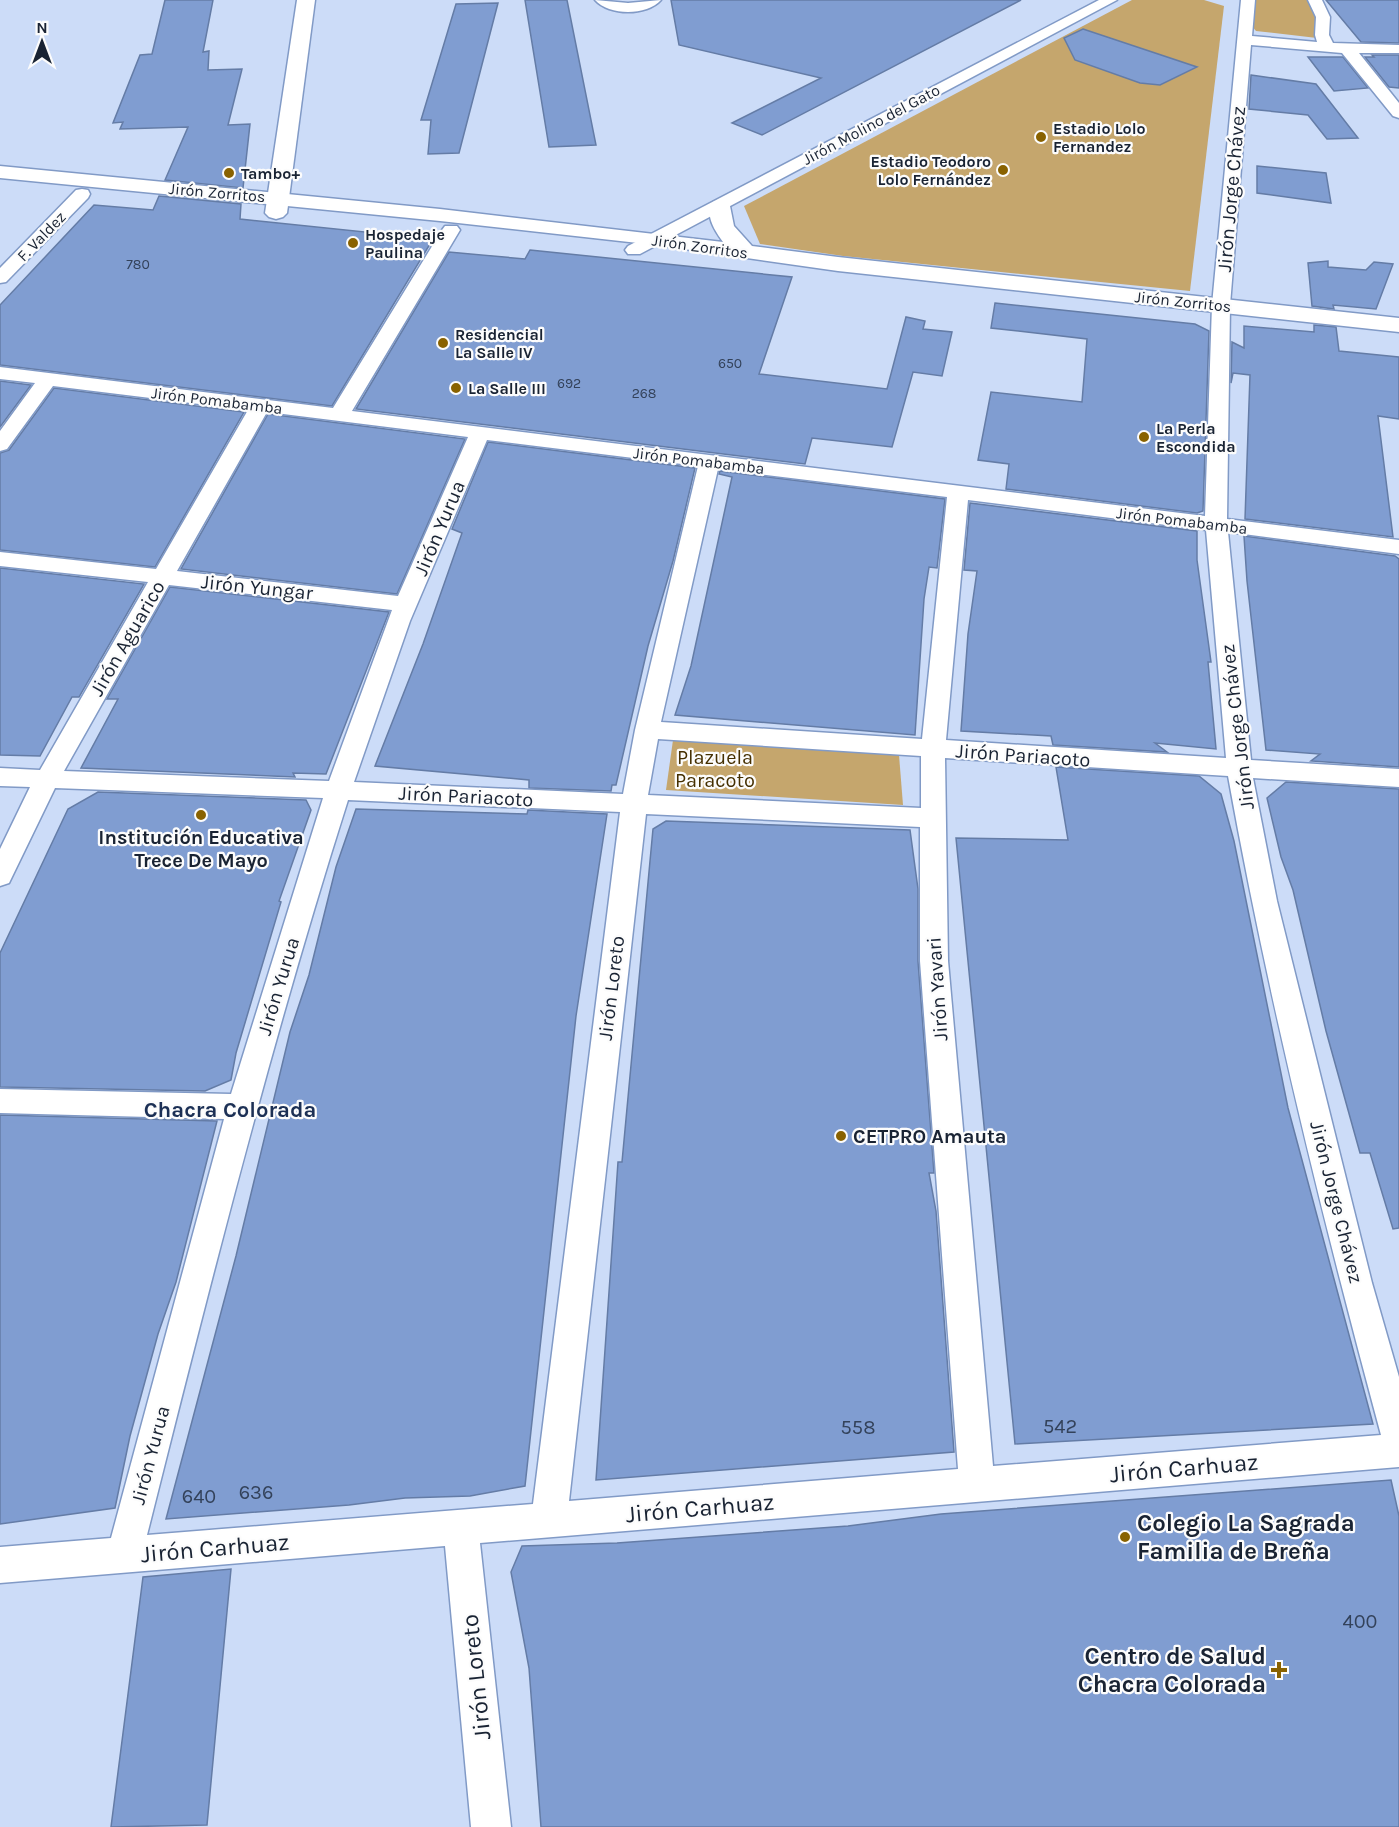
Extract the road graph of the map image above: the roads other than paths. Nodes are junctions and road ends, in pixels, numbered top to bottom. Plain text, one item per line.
1 (288, 0) edge
2 (306, 0) edge
3 (602, 0) edge
4 (654, 0) edge
5 (1110, 0) edge
6 (1248, 0) edge
7 (1315, 0) edge
8 (1244, 40) junction
9 (280, 48) dead end
10 (1327, 48) junction
11 (1347, 49) junction
12 (1399, 49) edge
13 (290, 112) junction
14 (270, 113) dead end
15 (1399, 113) edge
16 (0, 172) edge
17 (259, 175) dead end
18 (0, 186) edge
19 (82, 194) junction
20 (255, 203) junction
21 (277, 205) junction
22 (720, 206) junction
23 (451, 230) junction
24 (656, 239) junction
25 (634, 250) junction
26 (746, 252) junction
27 (0, 278) edge
28 (1221, 311) junction
29 (1399, 325) edge
30 (1399, 333) edge
31 (0, 373) edge
32 (48, 379) junction
33 (261, 405) junction
34 (339, 415) junction
35 (480, 433) junction
36 (0, 445) edge
37 (709, 462) junction
38 (958, 492) junction
39 (1216, 524) junction
40 (1399, 548) edge
41 (0, 559) edge
42 (161, 577) junction
43 (406, 604) junction
44 (647, 730) junction
45 (933, 749) junction
46 (1239, 769) junction
47 (0, 777) edge
48 (1399, 778) edge
49 (48, 779) junction
50 (338, 790) junction
51 (634, 803) junction
52 (932, 818) junction
53 (0, 876) edge
54 (0, 1101) edge
55 (241, 1107) junction
56 (1399, 1437) edge
57 (1399, 1450) edge
58 (977, 1485) junction
59 (549, 1520) junction
60 (462, 1527) junction
61 (124, 1555) junction
62 (0, 1565) edge
63 (490, 1827) edge

1 - 9 main road
2 - 13 main road
3 - 4 street
5 - 22 street, Jirón Molino del Gato
6 - 8 street, Jirón Jorge Chávez
7 - 10 street
8 - 10 street
8 - 28 street, Jirón Jorge Chávez
10 - 11 street
11 - 12 street
11 - 15 street
13 - 14 main road
13 - 21 main road
16 - 20 main road, Jirón Zorritos
17 - 20 main road
18 - 19 main road, Jirón Zorritos
19 - 20 main road, Jirón Zorritos
19 - 27 street, F. Valdez
20 - 21 main road, Jirón Zorritos
21 - 23 main road, Jirón Zorritos
21 - 24 main road, Jirón Zorritos
22 - 24 street, Jirón Molino del Gato
22 - 26 main road
23 - 25 main road, Jirón Zorritos
23 - 34 street
24 - 25 street, Jirón Molino del Gato
24 - 26 main road, Jirón Zorritos
25 - 28 main road, Jirón Zorritos
26 - 28 main road, Jirón Zorritos
28 - 29 main road, Jirón Zorritos
28 - 30 main road, Jirón Zorritos
28 - 39 street, Jirón Jorge Chávez
31 - 32 street, Jirón Pomabamba
32 - 33 street, Jirón Pomabamba
32 - 36 street
33 - 34 street, Jirón Pomabamba
33 - 42 street, Jirón Aguarico
34 - 35 street, Jirón Pomabamba
35 - 37 street, Jirón Pomabamba
35 - 43 street, Jirón Yurua
37 - 38 street, Jirón Pomabamba
37 - 44 street, Jirón Loreto
38 - 39 street, Jirón Pomabamba
38 - 45 street, Jirón Yavari
39 - 40 street, Jirón Pomabamba
39 - 46 street, Jirón Jorge Chávez
41 - 42 street, Jirón Yungar
42 - 43 street, Jirón Yungar
42 - 49 street, Jirón Aguarico
43 - 50 street, Jirón Yurua
44 - 45 street, Jirón Pariacoto
44 - 51 street, Jirón Loreto
45 - 46 street, Jirón Pariacoto
45 - 52 street, Jirón Yavari
46 - 48 street, Jirón Pariacoto
46 - 56 street, Jirón Jorge Chávez
47 - 49 street, Jirón Pariacoto
49 - 50 street, Jirón Pariacoto
49 - 53 street, Jirón Aguarico
50 - 51 street, Jirón Pariacoto
50 - 55 street, Jirón Yurua
51 - 52 street, Jirón Pariacoto
51 - 59 street, Jirón Loreto
52 - 58 street, Jirón Yavari
54 - 55 street
55 - 61 street, Jirón Yurua
57 - 58 street, Jirón Carhuaz
58 - 59 street, Jirón Carhuaz
59 - 60 street, Jirón Carhuaz
60 - 61 street, Jirón Carhuaz
60 - 63 street, Jirón Loreto
61 - 62 street, Jirón Carhuaz

